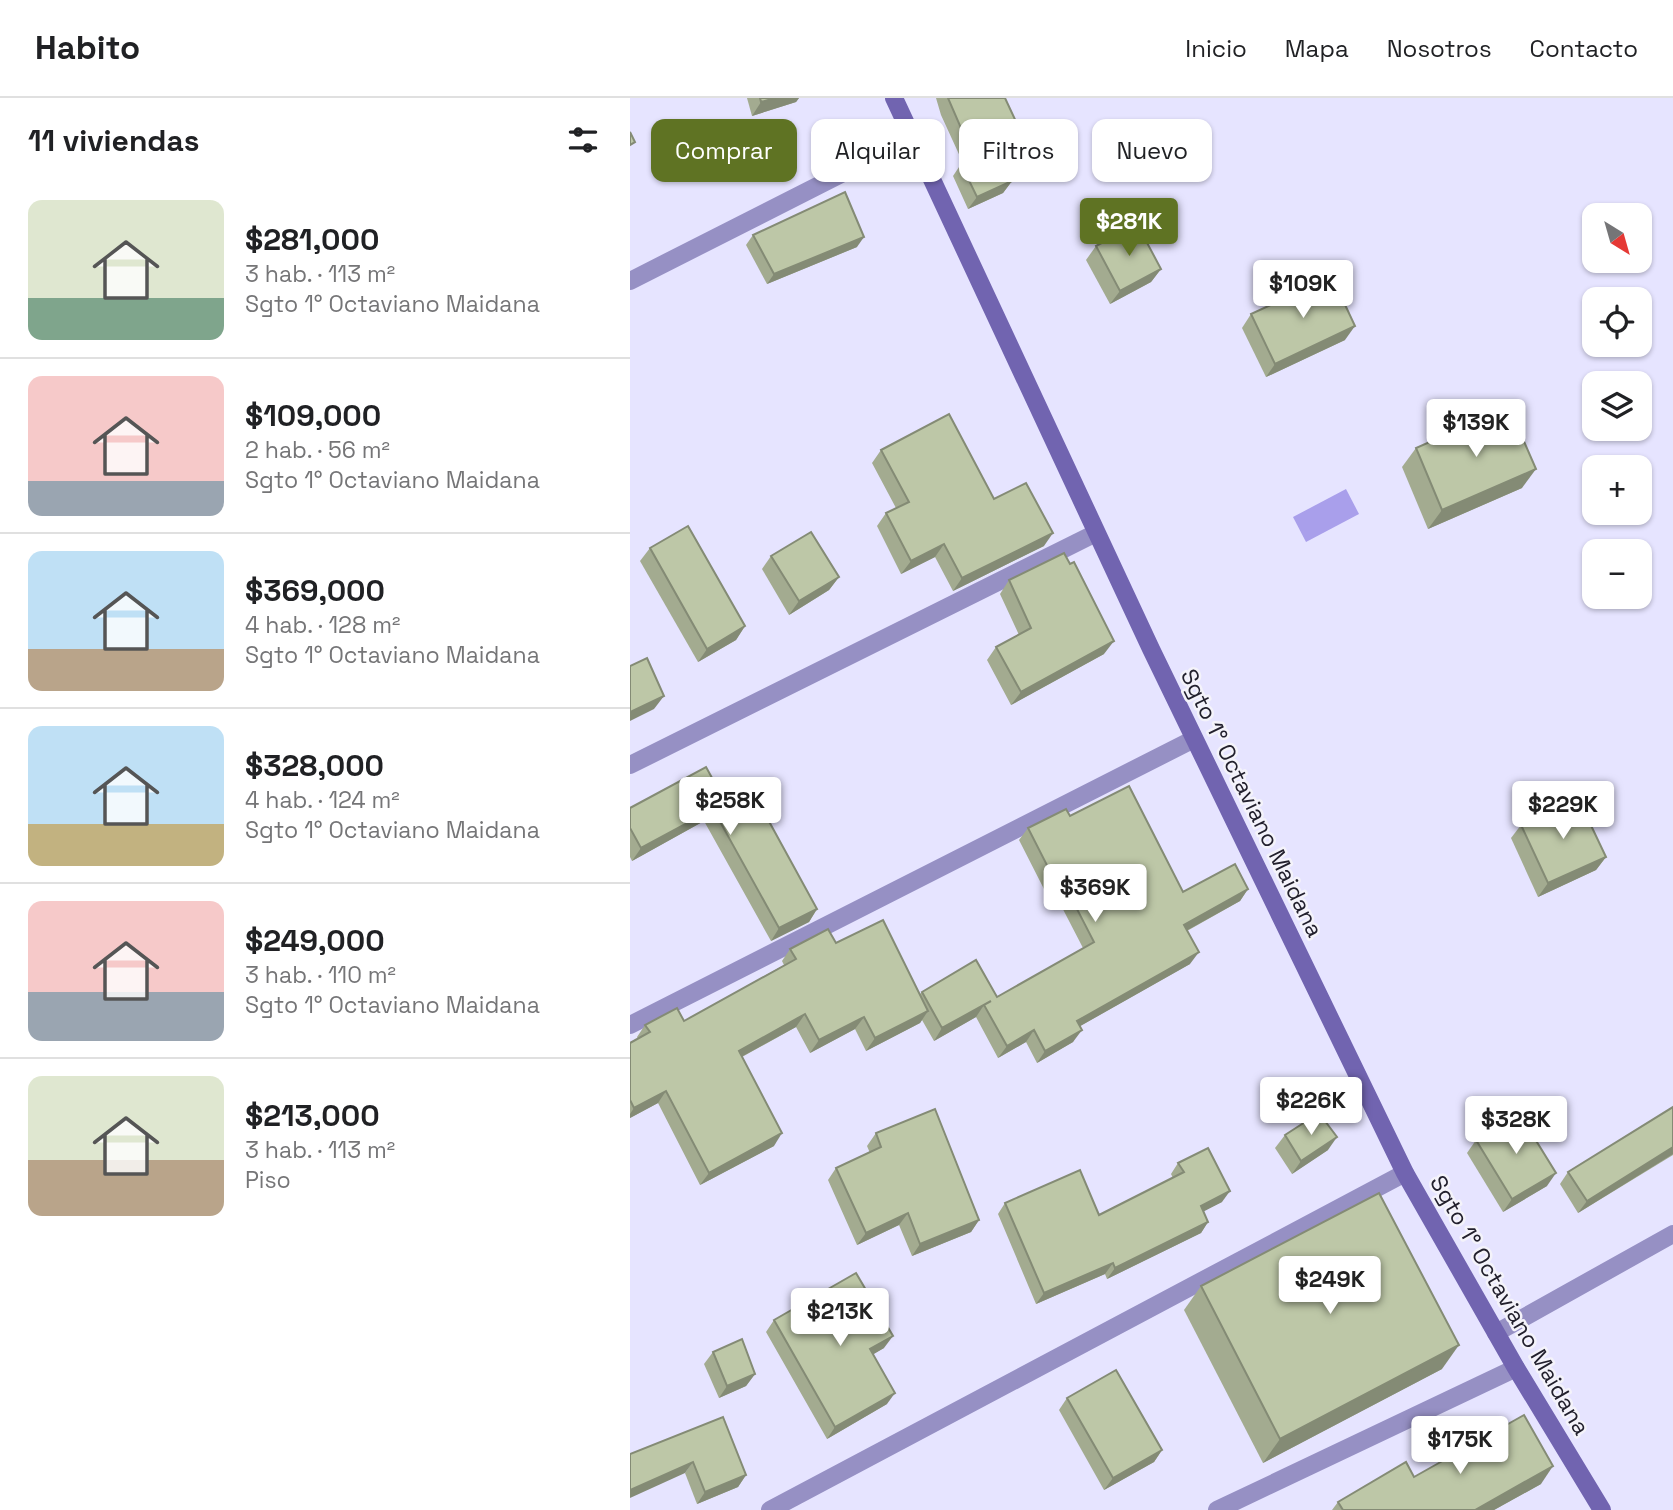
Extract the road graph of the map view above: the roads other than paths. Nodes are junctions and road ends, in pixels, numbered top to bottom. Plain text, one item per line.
1 (894, 98) edge
2 (903, 119) edge
3 (825, 182) edge
4 (932, 182) edge
5 (630, 281) edge
6 (1096, 533) junction
7 (1194, 739) junction
8 (630, 765) edge
9 (630, 1025) edge
10 (1405, 1173) junction
11 (1673, 1234) edge
12 (1496, 1333) junction
13 (1516, 1368) junction
14 (791, 1506) edge
15 (770, 1510) edge
16 (1217, 1510) edge
17 (1602, 1510) edge

1 - 2 main road, Sgto 1° Octaviano Maidana
3 - 5 street
4 - 6 main road, Sgto 1° Octaviano Maidana
6 - 7 main road, Sgto 1° Octaviano Maidana
6 - 8 street
7 - 9 street
7 - 10 main road, Sgto 1° Octaviano Maidana
10 - 12 main road, Sgto 1° Octaviano Maidana
10 - 14 street
11 - 12 street
12 - 13 main road, Sgto 1° Octaviano Maidana
13 - 16 street
13 - 17 main road, Sgto 1° Octaviano Maidana
14 - 15 street

